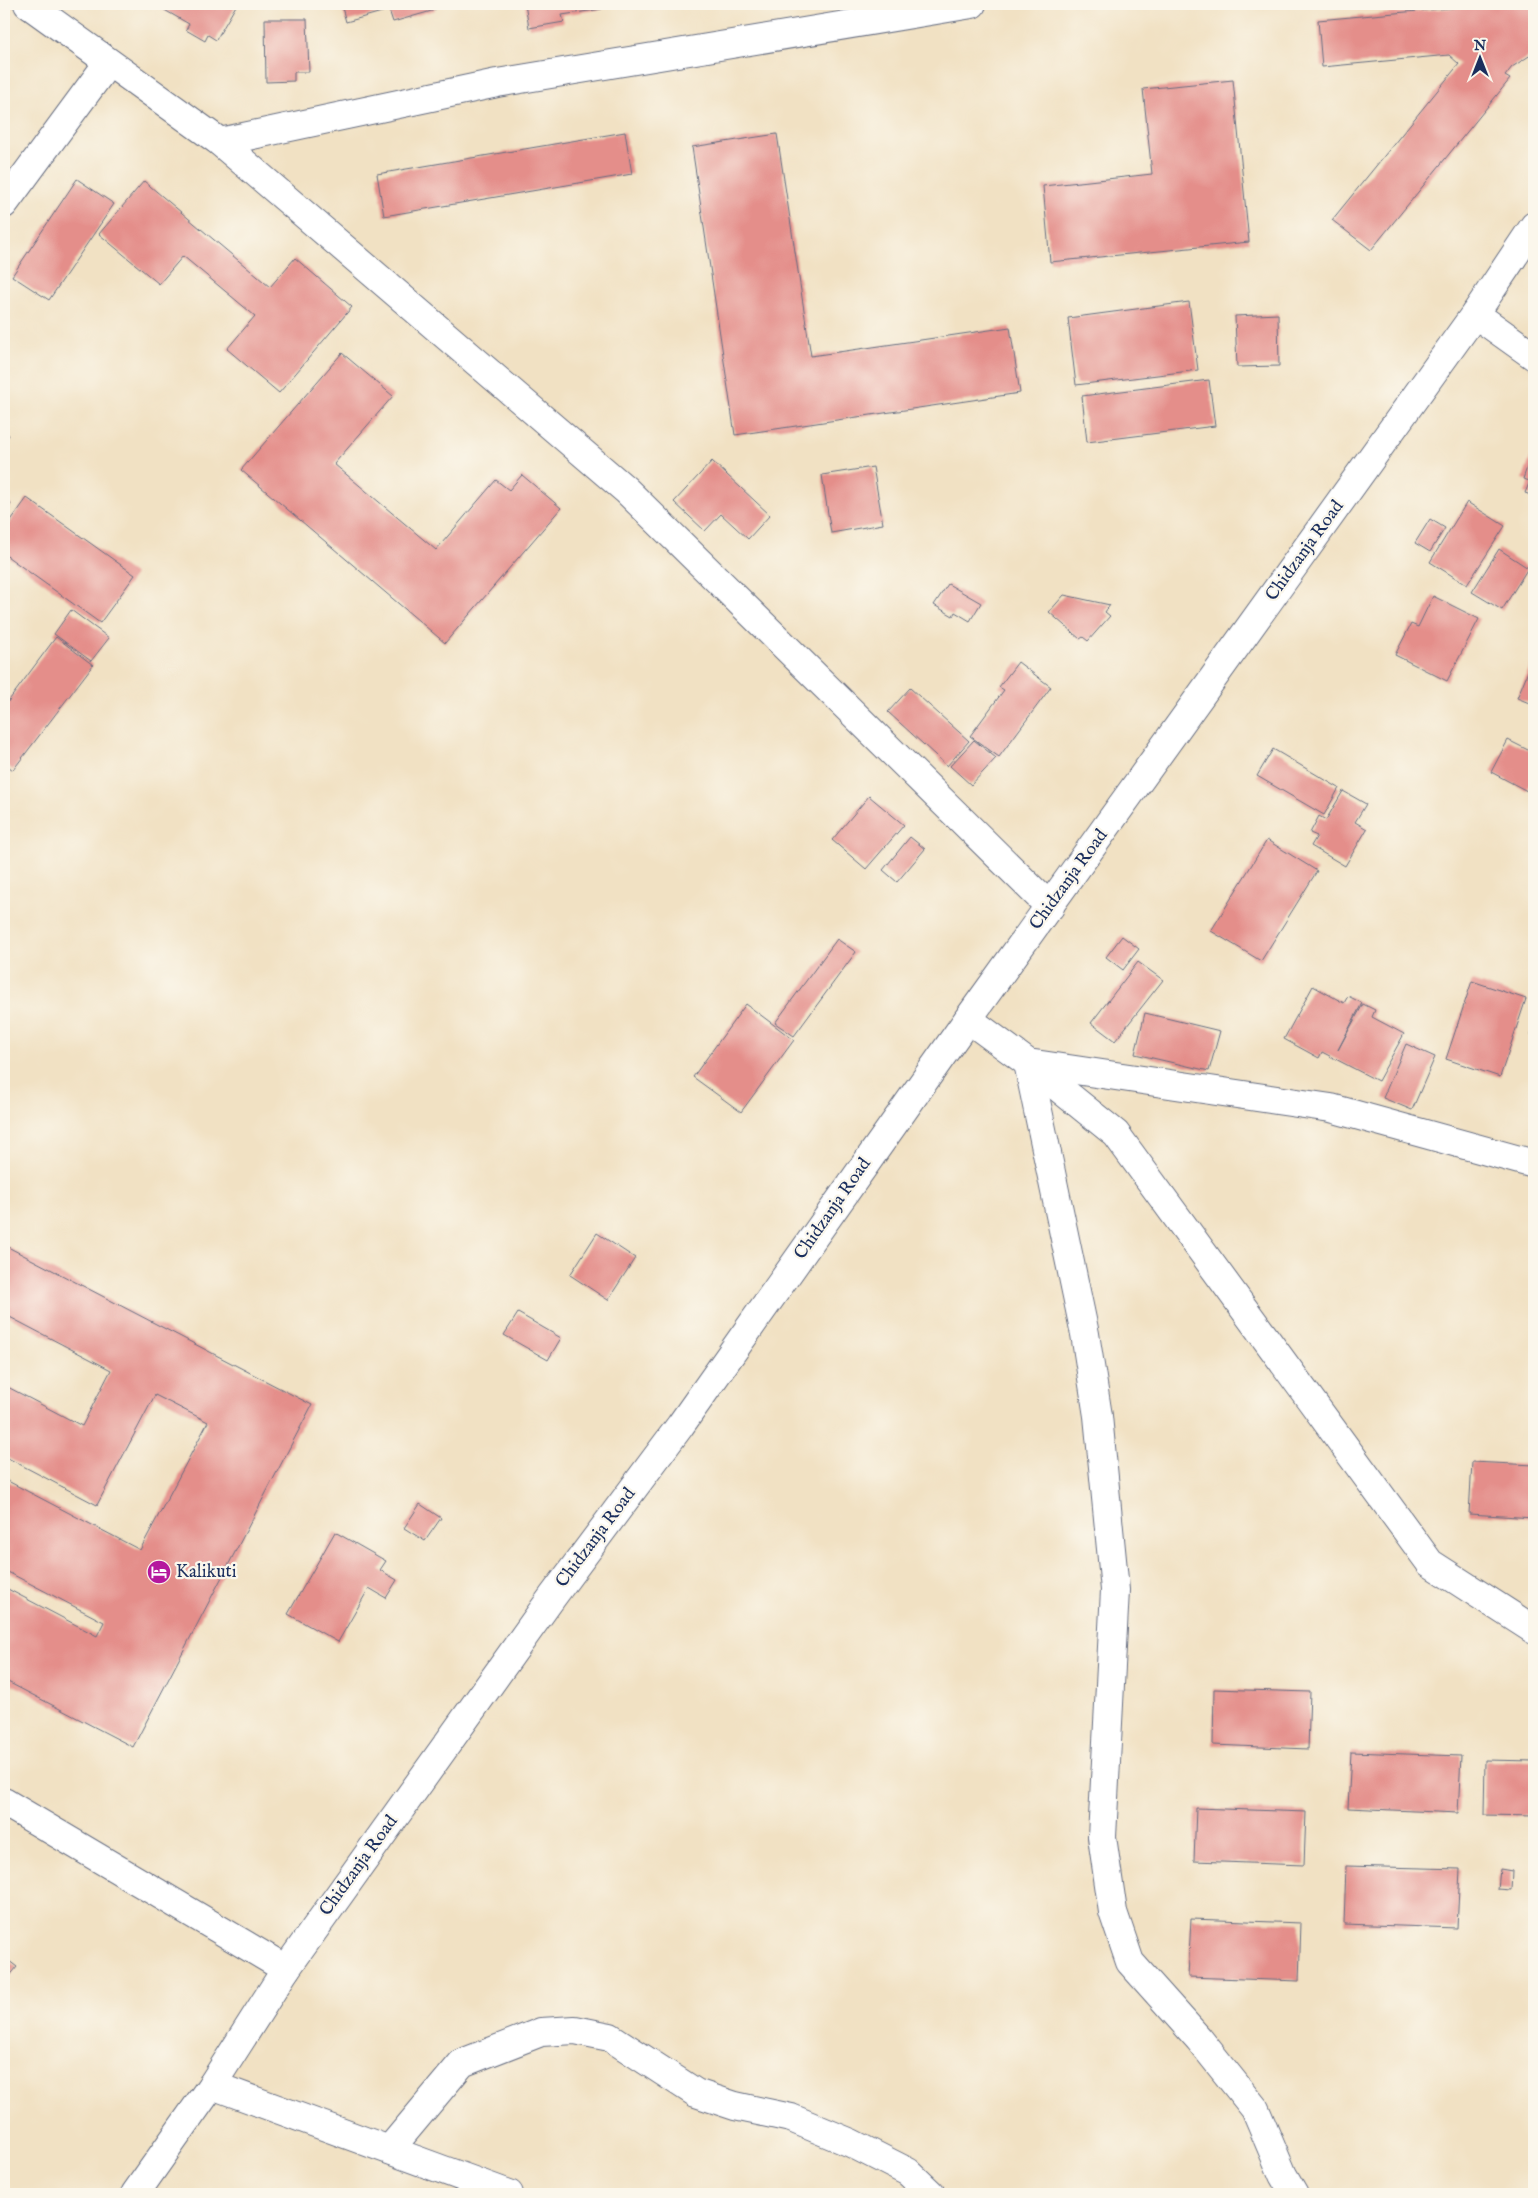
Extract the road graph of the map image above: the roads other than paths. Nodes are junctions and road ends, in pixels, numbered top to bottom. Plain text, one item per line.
1 (28, 4) edge
2 (972, 4) edge
3 (108, 62) junction
4 (220, 142) junction
5 (4, 204) edge
6 (1534, 226) edge
7 (1475, 314) junction
8 (1534, 356) edge
9 (1050, 907) junction
10 (968, 1019) junction
11 (1028, 1063) junction
12 (1534, 1164) edge
13 (1534, 1630) edge
14 (4, 1802) edge
15 (286, 1969) junction
16 (212, 2085) junction
17 (390, 2149) junction
18 (134, 2194) edge
19 (509, 2194) edge
20 (931, 2194) edge
21 (1294, 2194) edge

1 - 3 street
2 - 4 street
3 - 4 street
3 - 5 street
4 - 9 street
6 - 7 street, Chidzanja Road
7 - 8 street
7 - 9 street, Chidzanja Road
9 - 10 street, Chidzanja Road
10 - 11 street
10 - 15 street, Chidzanja Road
11 - 12 street
11 - 13 street
11 - 21 street
14 - 15 street
15 - 16 street, Chidzanja Road
16 - 17 street
16 - 18 street, Chidzanja Road
17 - 19 street
17 - 20 street

